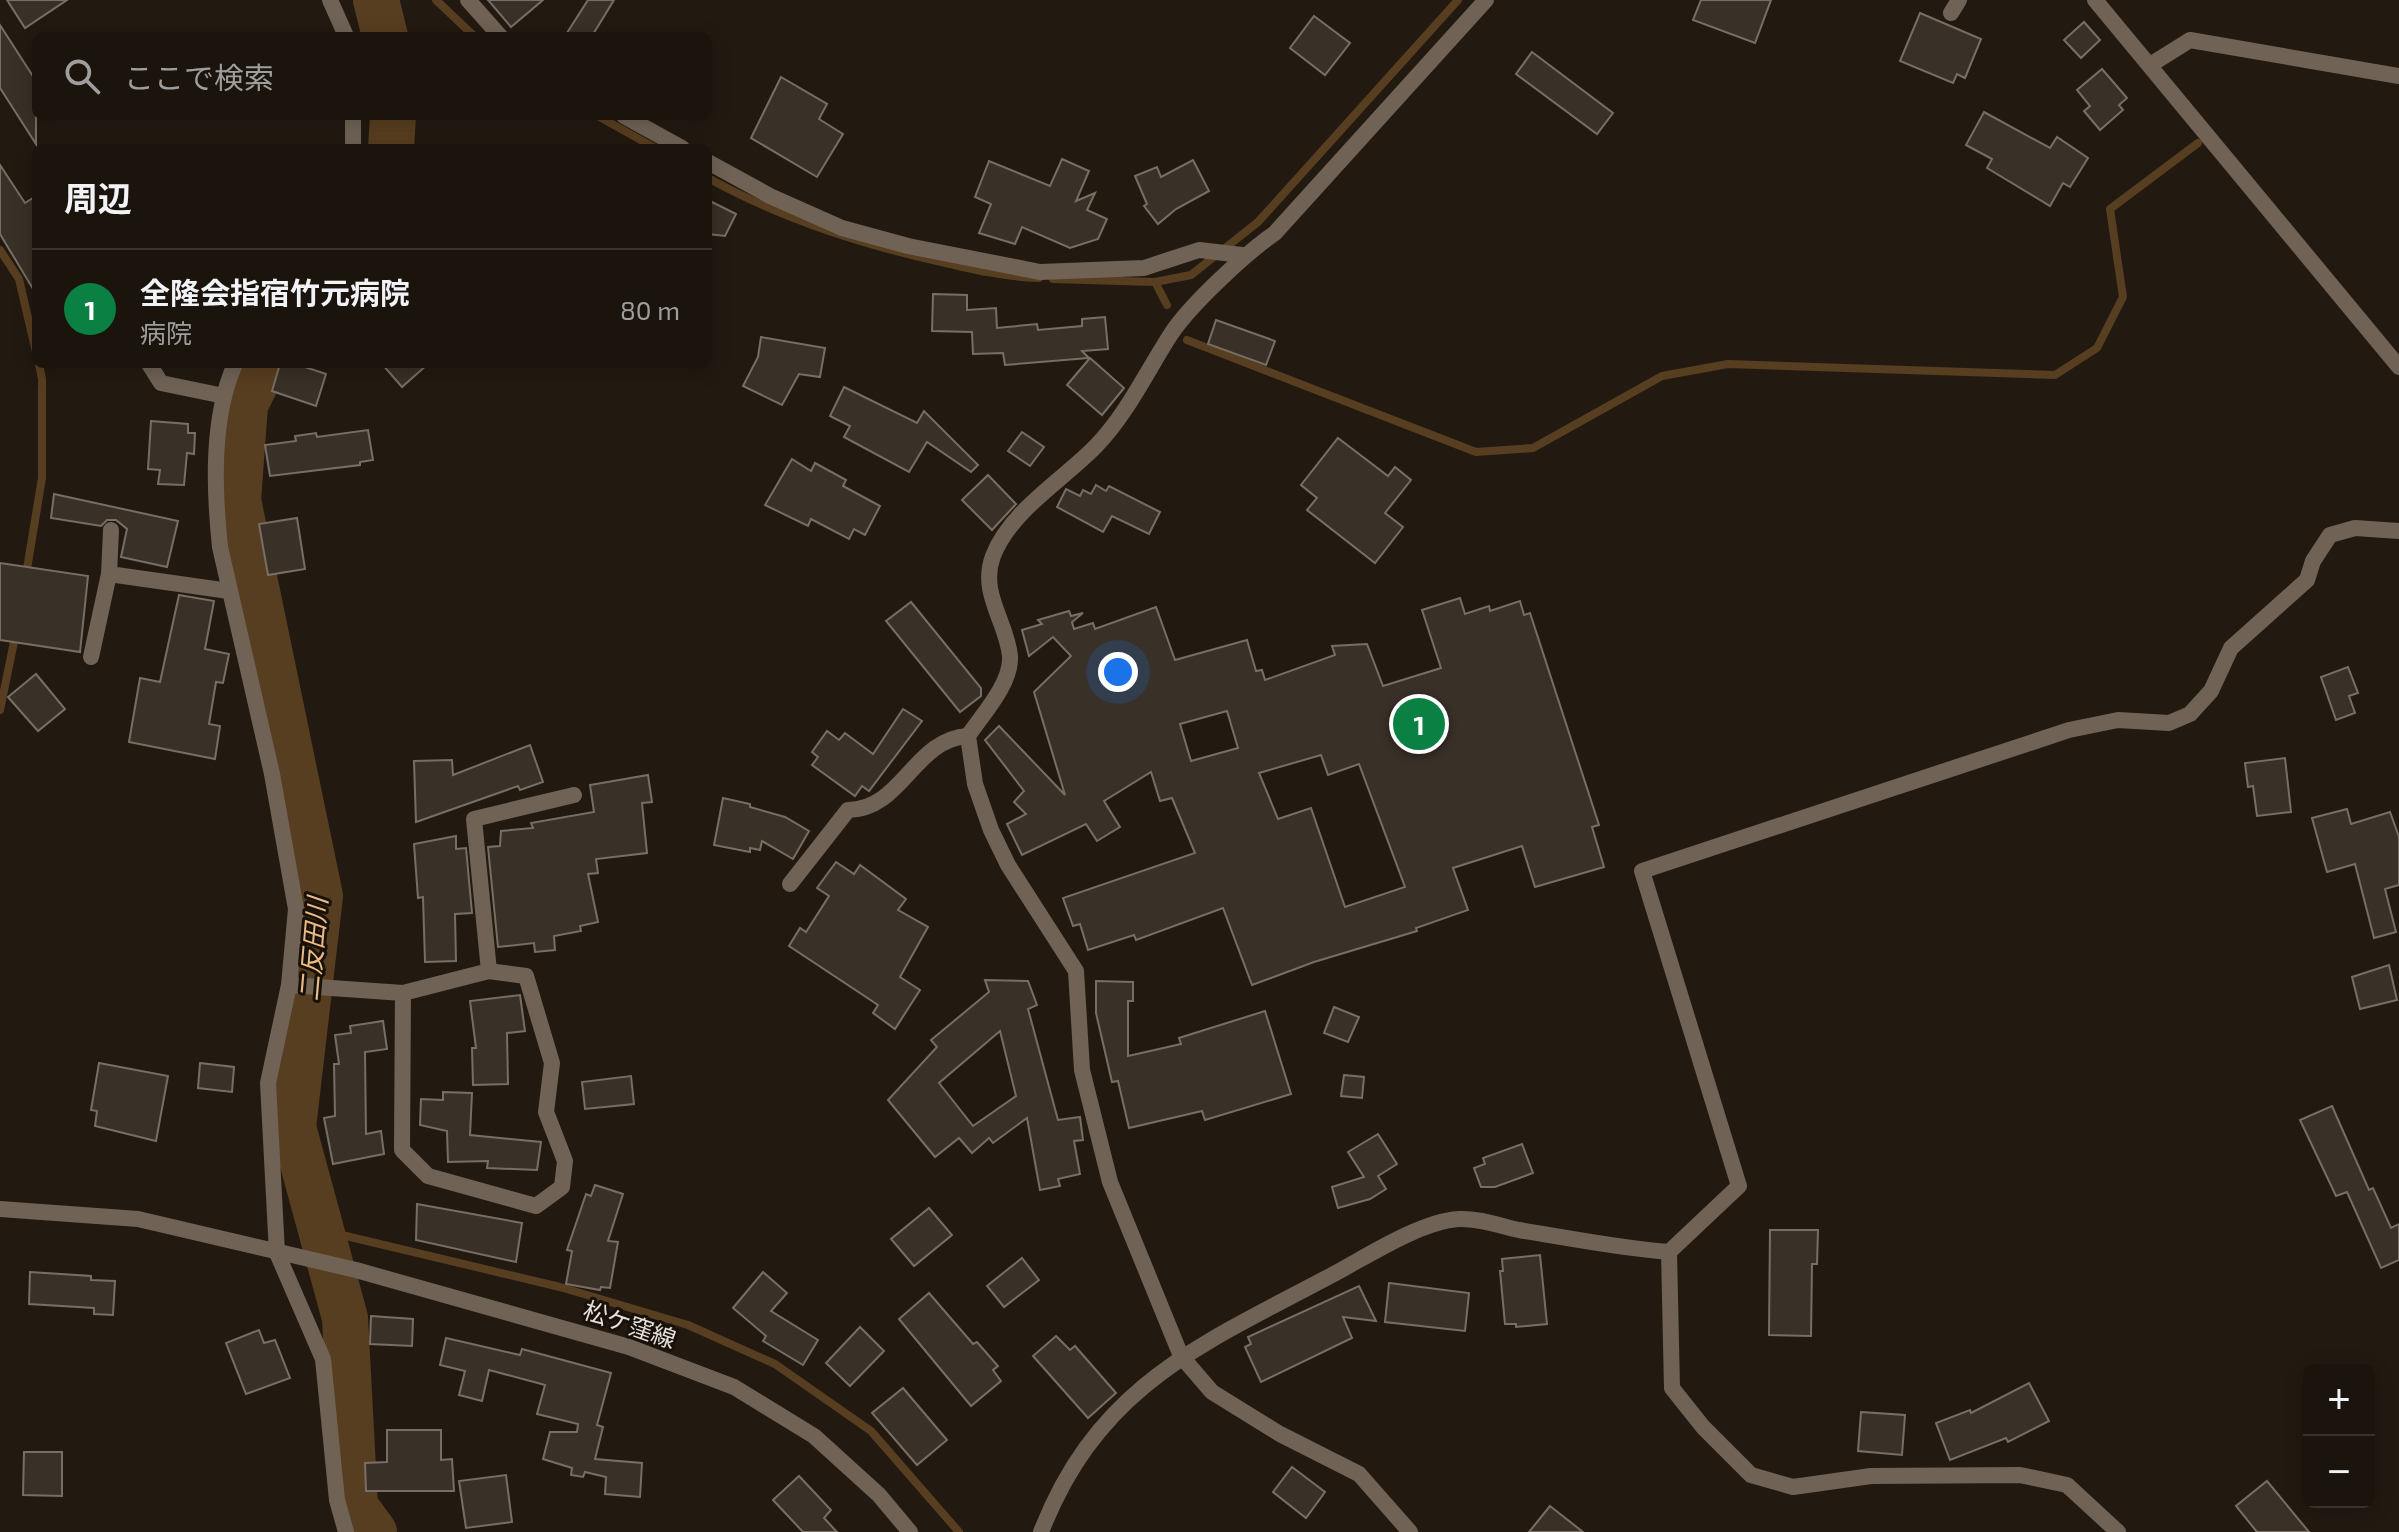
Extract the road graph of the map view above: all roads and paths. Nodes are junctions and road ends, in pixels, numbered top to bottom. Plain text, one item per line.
1 (330, 0) edge
2 (468, 0) edge
3 (1486, 0) edge
4 (2095, 0) edge
5 (344, 32) edge
6 (496, 32) edge
7 (2150, 65) junction
8 (2399, 76) edge
9 (353, 120) edge
10 (631, 120) edge
11 (353, 144) edge
12 (675, 144) edge
13 (712, 164) edge
14 (1242, 255) junction
15 (2399, 367) edge
16 (152, 368) edge
17 (234, 368) edge
18 (224, 396) junction
19 (111, 530) dead end
20 (2399, 531) edge
21 (109, 574) junction
22 (229, 591) junction
23 (91, 657) dead end
24 (968, 736) junction
25 (574, 795) dead end
26 (790, 884) dead end
27 (489, 971) junction
28 (289, 985) junction
29 (403, 993) junction
30 (0, 1209) edge
31 (1669, 1252) junction
32 (282, 1254) junction
33 (1181, 1356) junction
34 (346, 1532) edge
35 (910, 1532) edge
36 (1041, 1532) edge
37 (1410, 1532) edge
38 (2118, 1532) edge

1 - 5 street
2 - 6 street
3 - 14 street
4 - 7 street
7 - 8 street
7 - 15 street
9 - 11 street
10 - 12 street
13 - 14 street
14 - 24 street
16 - 18 street
17 - 18 street
18 - 22 street
19 - 21 street
20 - 31 street
21 - 22 street
21 - 23 street
22 - 28 street
24 - 26 street
24 - 33 street
25 - 27 street
27 - 29 street
27 - 29 street
28 - 29 street
28 - 32 street
30 - 32 street, 松ケ窪線
31 - 33 street
31 - 38 street
32 - 34 street
32 - 35 street, 松ケ窪線
33 - 36 street
33 - 37 street

